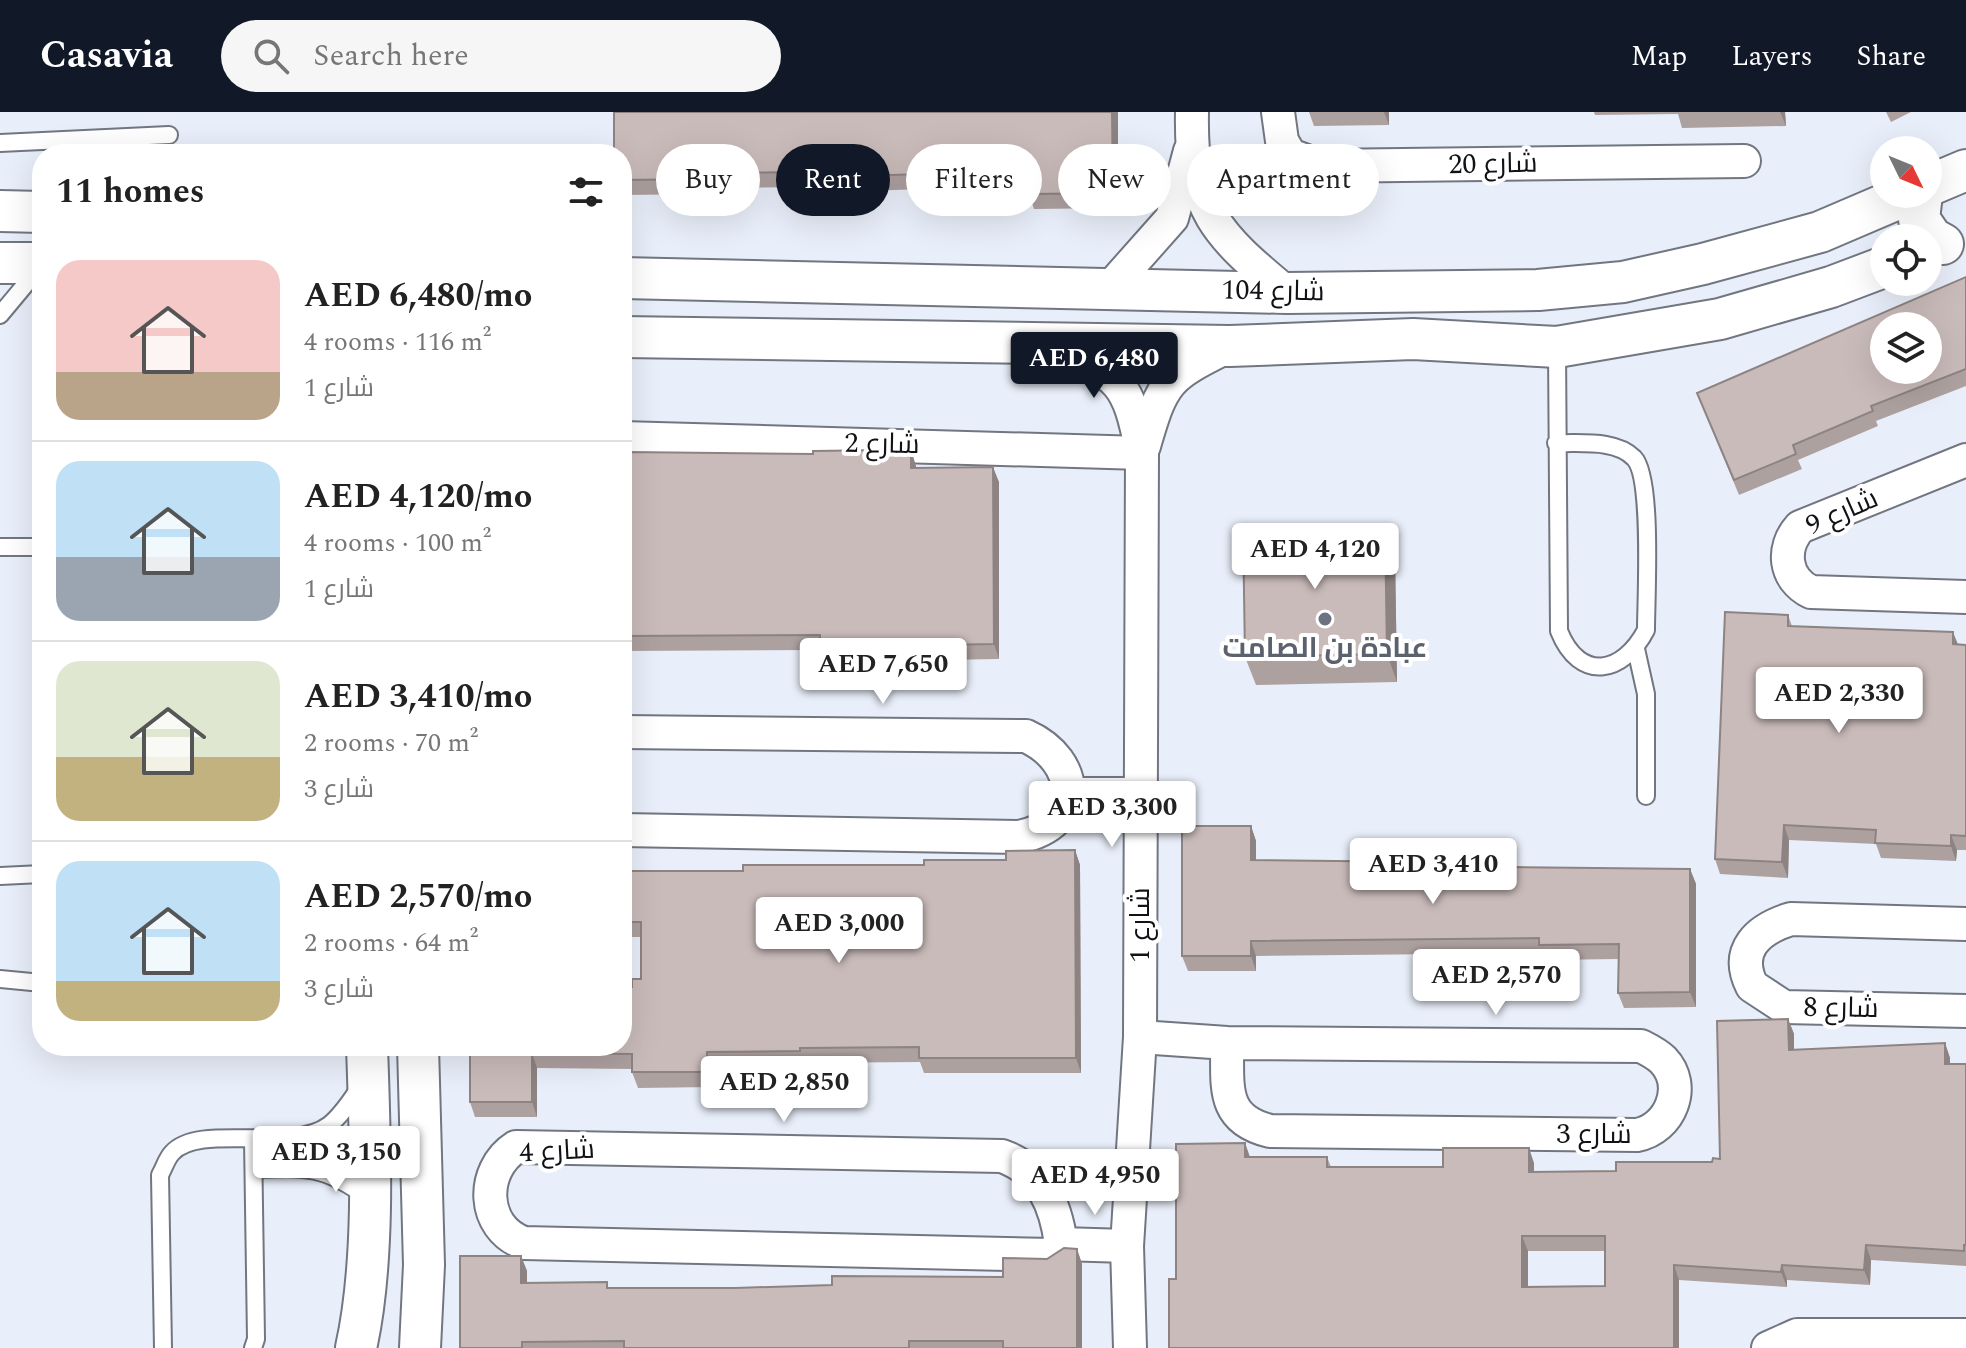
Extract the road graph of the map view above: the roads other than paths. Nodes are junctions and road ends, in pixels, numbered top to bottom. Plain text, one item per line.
1 (1192, 112) edge
2 (1278, 112) edge
3 (169, 135) dead end
4 (0, 143) edge
5 (1192, 144) edge
6 (1744, 161) dead end
7 (1187, 162) edge
8 (1966, 170) edge
9 (1942, 180) edge
10 (1876, 208) edge
11 (1920, 208) edge
12 (0, 211) edge
13 (32, 212) edge
14 (1209, 216) edge
15 (1946, 243) edge
16 (0, 263) edge
17 (32, 264) edge
18 (1703, 264) junction
19 (1870, 272) edge
20 (32, 276) edge
21 (632, 278) edge
22 (1109, 289) junction
23 (1287, 293) junction
24 (0, 315) edge
25 (1708, 321) junction
26 (632, 337) edge
27 (1052, 345) junction
28 (1230, 346) junction
29 (1557, 347) junction
30 (632, 438) edge
31 (1556, 443) junction
32 (1142, 453) junction
33 (1966, 460) edge
34 (0, 547) edge
35 (32, 547) edge
36 (1966, 597) edge
37 (1636, 649) junction
38 (632, 732) edge
39 (1069, 794) junction
40 (1139, 794) junction
41 (1646, 796) dead end
42 (632, 830) edge
43 (32, 874) edge
44 (0, 876) edge
45 (1966, 924) edge
46 (0, 979) edge
47 (32, 982) edge
48 (1966, 1011) edge
49 (1140, 1037) junction
50 (1227, 1043) junction
51 (418, 1056) edge
52 (368, 1061) edge
53 (253, 1139) junction
54 (254, 1169) junction
55 (368, 1198) junction
56 (1061, 1244) junction
57 (1127, 1246) junction
58 (1966, 1335) edge
59 (163, 1348) edge
60 (253, 1348) edge
61 (356, 1348) edge
62 (420, 1348) edge
63 (1130, 1348) edge
64 (1768, 1348) edge

1 - 5 street
2 - 6 street, شارع 20
3 - 4 lane
7 - 22 street
8 - 9 street
10 - 18 street, شارع 104
11 - 15 street
12 - 13 street
14 - 23 street
16 - 17 street
18 - 23 street, شارع 104
18 - 25 street
19 - 25 street, شارع 104
20 - 24 lane
21 - 22 street, شارع 104
22 - 23 street, شارع 104
25 - 29 street, شارع 104
26 - 27 street, شارع 104
27 - 28 street, شارع 104
27 - 32 street, شارع 1
28 - 29 street, شارع 104
28 - 32 street, شارع 1
29 - 31 lane
30 - 32 street, شارع 2
31 - 37 lane
31 - 37 lane
32 - 40 street, شارع 1
33 - 36 street, شارع 9
34 - 35 lane
37 - 41 lane
38 - 39 street
39 - 40 street
39 - 42 street
40 - 49 street, شارع 1
43 - 44 lane
45 - 48 street, شارع 8
46 - 47 lane
49 - 50 street, شارع 3
49 - 57 street, شارع 1
50 - 50 street, شارع 3
51 - 62 street
52 - 53 lane
52 - 55 street
53 - 54 lane
53 - 59 lane
54 - 55 lane
54 - 60 lane
55 - 61 street
56 - 56 street, شارع 4
56 - 57 street, شارع 4
57 - 63 street, شارع 1
58 - 64 street

